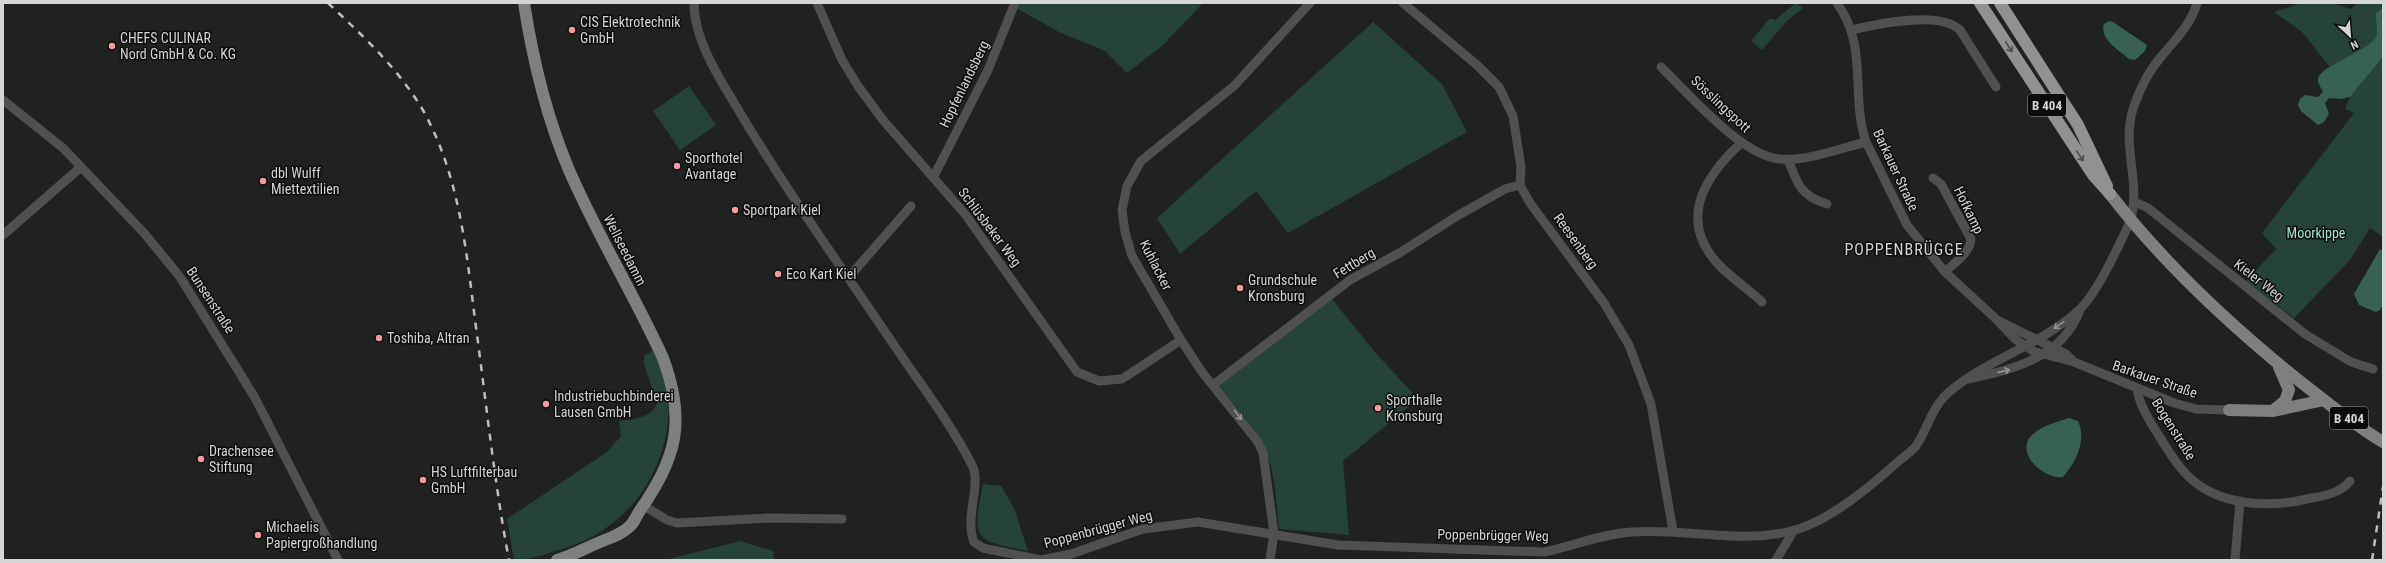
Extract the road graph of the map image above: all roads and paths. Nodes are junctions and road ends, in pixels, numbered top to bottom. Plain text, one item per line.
1 (524, 3) edge
2 (694, 3) edge
3 (817, 3) edge
4 (1015, 3) edge
5 (1310, 3) edge
6 (1403, 3) edge
7 (1837, 3) edge
8 (1980, 3) edge
9 (2000, 3) edge
10 (2005, 3) edge
11 (2197, 3) edge
12 (2011, 20) junction
13 (1851, 30) junction
14 (1661, 67) dead end
15 (1996, 87) dead end
16 (3, 100) edge
17 (1866, 142) junction
18 (1741, 143) junction
19 (1788, 159) junction
20 (81, 167) junction
21 (934, 176) junction
22 (1933, 178) dead end
23 (1520, 185) junction
24 (2110, 194) junction
25 (2135, 202) junction
26 (1827, 204) dead end
27 (911, 206) dead end
28 (3, 235) edge
29 (1945, 272) junction
30 (849, 277) junction
31 (1762, 302) dead end
32 (2080, 309) junction
33 (1995, 318) junction
34 (1180, 340) junction
35 (2036, 340) junction
36 (2025, 347) junction
37 (2053, 347) junction
38 (2042, 355) junction
39 (2074, 362) junction
40 (2277, 362) junction
41 (2373, 369) dead end
42 (1966, 379) junction
43 (1213, 385) junction
44 (2137, 389) junction
45 (2324, 400) junction
46 (2229, 410) joint
47 (2273, 411) junction
48 (2378, 439) edge
49 (2350, 481) dead end
50 (2240, 501) junction
51 (641, 510) junction
52 (842, 519) dead end
53 (1794, 530) junction
54 (1673, 531) junction
55 (1274, 533) junction
56 (1544, 556) edge
57 (338, 560) edge
58 (557, 560) edge
59 (1041, 560) edge
60 (1270, 560) edge
61 (1776, 560) edge
62 (2235, 560) edge

1 - 51 main road, Wellseedamm
2 - 30 street
3 - 21 street, Schlüsbeker Weg
4 - 21 street, Hopfenlandsberg
5 - 34 street, Kuhlacker
6 - 23 street
7 - 13 street, Barkauer Straße
8 -> 24 highway, B 404
9 - 12 highway, B 404
10 - 12 highway
11 - 25 street
12 - 24 highway, B 404
13 - 15 street
13 - 17 street, Barkauer Straße
14 - 18 street, Sösslingspott
16 - 20 street, Bunsenstraße
17 - 19 street, Sösslingspott
17 - 29 street, Barkauer Straße
18 - 19 street, Sösslingspott
18 - 31 street
19 - 26 street
20 - 28 street
20 - 57 street, Bunsenstraße
21 - 34 street, Schlüsbeker Weg
22 - 29 street, Hofkamp
23 - 43 street, Fettberg
23 - 54 street, Reesenberg
24 - 40 main road, B 404
25 - 32 street
25 - 41 street, Kieler Weg
27 - 30 street
29 - 33 street, Barkauer Straße
30 - 59 street, Poppenbrügger Weg
32 -> 35 street
32 - 37 street
33 - 35 street, Barkauer Straße
33 - 36 street, Barkauer Straße
34 - 43 street, Kuhlacker
35 - 36 street, Poppenbrügger Weg
35 - 37 street, Barkauer Straße
36 - 38 street, Barkauer Straße
36 - 42 street, Poppenbrügger Weg
37 - 38 street, Poppenbrügger Weg
37 - 39 street, Barkauer Straße
38 - 39 street, Barkauer Straße
42 -> 38 street, Poppenbrügger Weg
39 - 44 street, Barkauer Straße
40 - 45 main road, B 404
40 - 47 main road
42 - 53 street, Poppenbrügger Weg
43 -> 55 street, Kuhlacker
44 - 46 street, Barkauer Straße
44 - 50 street, Bogenstraße
45 - 47 main road
45 - 48 main road, B 404
46 - 47 main road
49 - 50 street, Bogenstraße
50 - 62 street
51 - 52 street
51 - 58 main road, Wellseedamm
53 - 54 street, Poppenbrügger Weg
53 - 61 street
54 - 56 street, Poppenbrügger Weg
55 - 56 street, Poppenbrügger Weg
55 - 59 street, Poppenbrügger Weg
55 - 60 street, Kuhlacker

